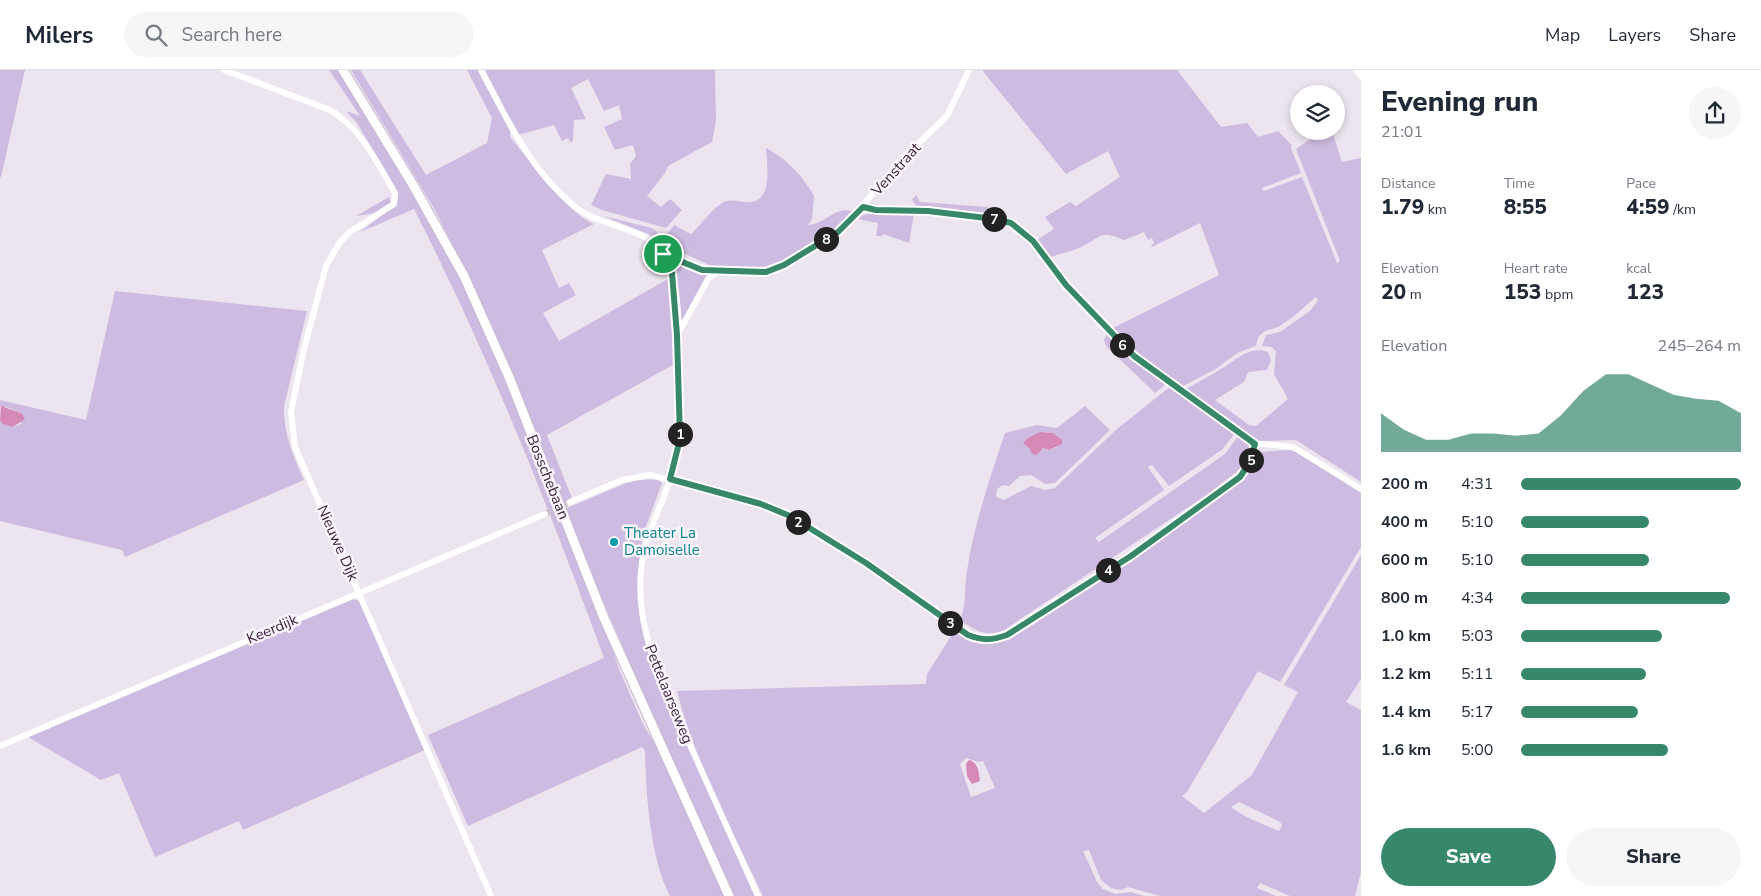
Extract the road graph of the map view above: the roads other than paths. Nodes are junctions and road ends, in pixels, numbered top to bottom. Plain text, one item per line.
1 (224, 70) edge
2 (343, 70) edge
3 (481, 70) edge
4 (969, 70) edge
5 (1356, 70) edge
6 (1361, 76) edge
7 (863, 207) junction
8 (663, 254) junction
9 (717, 272) junction
10 (677, 335) junction
11 (1255, 444) junction
12 (670, 479) junction
13 (1361, 489) edge
14 (570, 502) tunnel mouth
15 (545, 514) tunnel mouth
16 (359, 592) junction
17 (0, 746) edge
18 (491, 896) edge
19 (729, 896) edge
20 (758, 896) edge

1 - 16 street, Nieuwe Dijk
2 - 19 main road, Bosschebaan
3 - 8 street
4 - 7 street, Venstraat
5 - 6 street
7 - 9 street, Venstraat
7 - 11 street
8 - 9 street, Venstraat
8 - 10 street, Pettelaarseweg
9 - 10 street
10 - 12 street, Pettelaarseweg
11 - 12 street
11 - 13 street
12 - 14 street
12 - 20 street, Pettelaarseweg
15 - 16 street, Keerdijk
16 - 17 street, Keerdijk
16 - 18 street, Nieuwe Dijk

